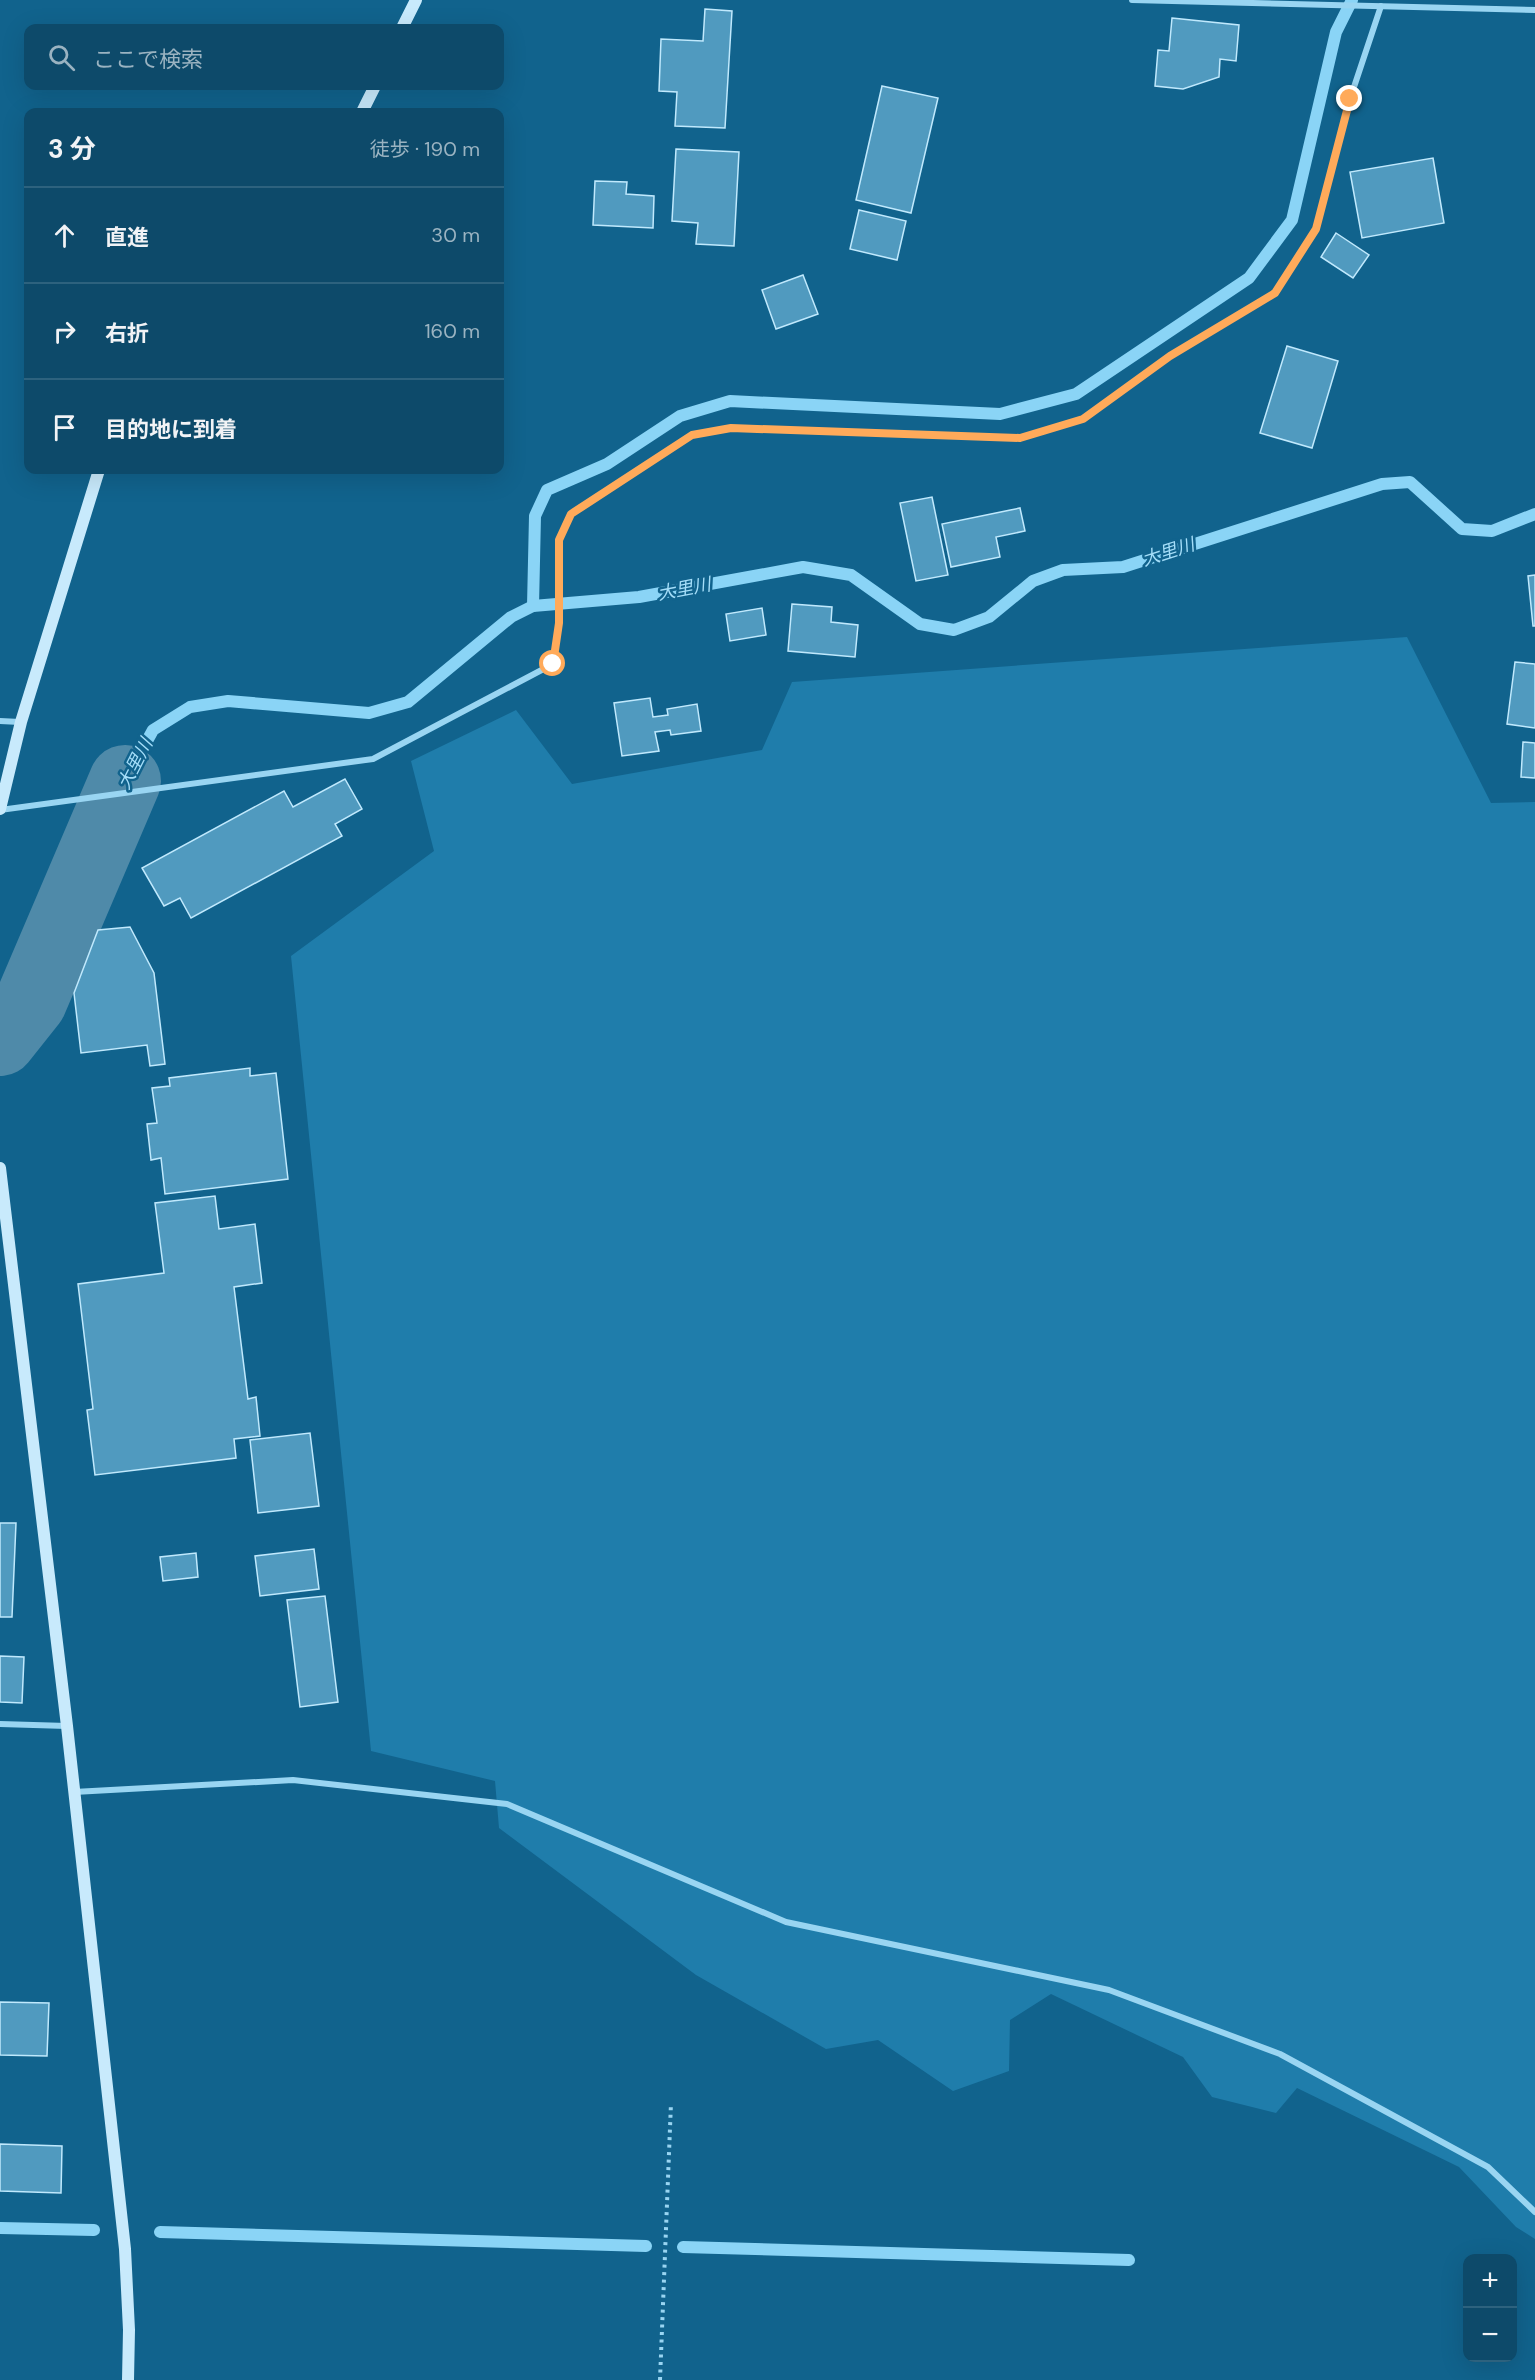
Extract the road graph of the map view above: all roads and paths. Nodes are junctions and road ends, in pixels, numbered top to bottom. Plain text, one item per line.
1 (416, 0) edge
2 (1132, 0) edge
3 (1381, 6) junction
4 (1535, 10) edge
5 (404, 24) edge
6 (373, 90) edge
7 (365, 108) edge
8 (98, 474) edge
9 (0, 721) edge
10 (21, 722) junction
11 (0, 810) edge
12 (0, 1168) edge
13 (0, 1724) edge
14 (67, 1726) junction
15 (74, 1792) junction
16 (671, 2103) dead end
17 (1535, 2212) edge
18 (128, 2380) edge
19 (660, 2380) edge

1 - 5 street
2 - 3 street
3 - 4 street
3 - 11 street
6 - 7 street
8 - 10 street
9 - 10 street
10 - 11 street
12 - 14 street
13 - 14 street
14 - 15 street
15 - 17 street
15 - 18 street
16 - 19 path

